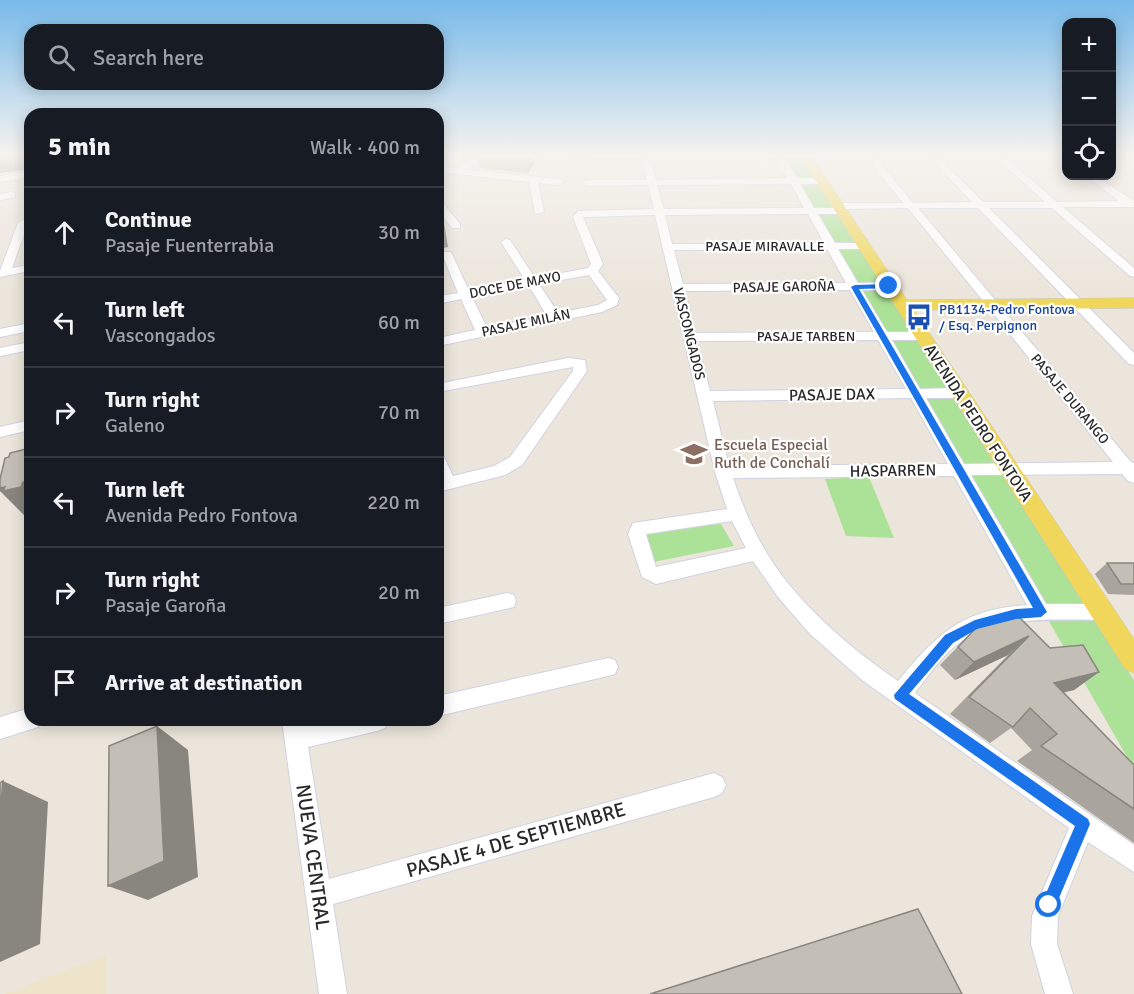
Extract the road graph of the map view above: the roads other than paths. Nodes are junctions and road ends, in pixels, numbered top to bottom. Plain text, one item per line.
1 (537, 200) edge
2 (656, 200) edge
3 (805, 200) edge
4 (834, 200) edge
5 (906, 200) edge
6 (975, 200) edge
7 (1050, 200) edge
8 (1054, 204) junction
9 (910, 205) junction
10 (980, 205) junction
11 (1132, 205) edge
12 (839, 208) junction
13 (444, 211) edge
14 (811, 211) junction
15 (539, 212) dead end
16 (659, 212) junction
17 (23, 223) dead end
18 (456, 226) dead end
19 (506, 242) dead end
20 (831, 246) junction
21 (863, 246) junction
22 (668, 247) junction
23 (447, 254) dead end
24 (24, 269) edge
25 (592, 271) junction
26 (2, 273) edge
27 (1134, 274) edge
28 (531, 282) junction
29 (889, 286) junction
30 (855, 287) junction
31 (678, 288) junction
32 (464, 295) junction
33 (444, 299) edge
34 (1077, 303) junction
35 (1134, 303) edge
36 (992, 304) junction
37 (901, 305) junction
38 (554, 317) junction
39 (24, 328) edge
40 (482, 332) junction
41 (0, 333) edge
42 (883, 336) junction
43 (921, 336) junction
44 (690, 337) junction
45 (444, 341) edge
46 (24, 347) edge
47 (0, 352) edge
48 (1134, 361) edge
49 (444, 387) edge
50 (959, 393) junction
51 (916, 394) junction
52 (704, 396) junction
53 (24, 426) edge
54 (0, 432) edge
55 (960, 470) junction
56 (1009, 470) junction
57 (1132, 471) edge
58 (723, 472) junction
59 (444, 484) edge
60 (737, 514) junction
61 (757, 553) junction
62 (507, 601) dead end
63 (1041, 612) junction
64 (1102, 612) junction
65 (444, 615) edge
66 (1134, 661) edge
67 (608, 668) dead end
68 (900, 695) junction
69 (444, 705) edge
70 (24, 721) edge
71 (322, 726) edge
72 (0, 728) edge
73 (294, 729) edge
74 (714, 785) dead end
75 (1083, 824) junction
76 (1134, 860) edge
77 (319, 895) junction
78 (333, 994) edge
79 (1059, 994) edge

1 - 15 street
2 - 16 street, VASCONGADOS
3 - 14 street, AVENIDA PEDRO FONTOVA
4 - 12 main road, AVENIDA PEDRO FONTOVA
5 - 9 street, PASAJE DURANGO
6 - 10 street
7 - 8 street
8 - 10 street
8 - 11 street
8 - 27 street
9 - 10 street
9 - 12 street
9 - 36 street, PASAJE DURANGO
10 - 34 street
12 - 14 street
12 - 21 main road, AVENIDA PEDRO FONTOVA
13 - 18 street
14 - 16 street
14 - 20 street, AVENIDA PEDRO FONTOVA
16 - 22 street, VASCONGADOS
16 - 25 street
17 - 26 street
19 - 28 street
20 - 21 street, PASAJE MIRAVALLE
20 - 22 street, PASAJE MIRAVALLE
20 - 30 street, AVENIDA PEDRO FONTOVA
21 - 29 main road, AVENIDA PEDRO FONTOVA
22 - 31 street, VASCONGADOS
23 - 32 street
24 - 26 street
25 - 28 street, DOCE DE MAYO
25 - 38 street, PASAJE MILÁN
28 - 32 street, DOCE DE MAYO
28 - 38 street
29 - 30 street, PASAJE GAROÑA
29 - 37 main road, AVENIDA PEDRO FONTOVA
30 - 31 street, PASAJE GAROÑA
30 - 42 street, AVENIDA PEDRO FONTOVA
31 - 44 street, VASCONGADOS
32 - 33 street, DOCE DE MAYO
32 - 40 street
34 - 35 main road
34 - 36 main road
34 - 48 street
36 - 37 main road
36 - 57 street, PASAJE DURANGO
37 - 43 main road, AVENIDA PEDRO FONTOVA
38 - 40 street, PASAJE MILÁN
39 - 41 street
40 - 45 street, PASAJE MILÁN
42 - 43 street, PASAJE TARBEN
42 - 44 street, PASAJE TARBEN
42 - 51 street, AVENIDA PEDRO FONTOVA
43 - 50 main road, AVENIDA PEDRO FONTOVA
44 - 52 street, VASCONGADOS
46 - 47 street
49 - 59 street
50 - 51 street, PASAJE DAX
50 - 56 main road, AVENIDA PEDRO FONTOVA
51 - 52 street, PASAJE DAX
51 - 55 street, AVENIDA PEDRO FONTOVA
52 - 58 street, VASCONGADOS
53 - 54 street
55 - 56 street, HASPARREN
55 - 58 street, HASPARREN
55 - 63 street, AVENIDA PEDRO FONTOVA
56 - 57 street, HASPARREN
56 - 64 main road, AVENIDA PEDRO FONTOVA
58 - 60 street, VASCONGADOS
60 - 61 street, VASCONGADOS
60 - 61 street
61 - 68 street, VASCONGADOS
62 - 65 street
63 - 64 street
63 - 68 street
64 - 66 main road, AVENIDA PEDRO FONTOVA
67 - 69 street
68 - 75 street, VASCONGADOS
70 - 72 street
71 - 73 street
73 - 77 street, NUEVA CENTRAL
74 - 77 street, PASAJE 4 DE SEPTIEMBRE
75 - 76 street, VASCONGADOS
75 - 79 street
77 - 78 street, NUEVA CENTRAL

